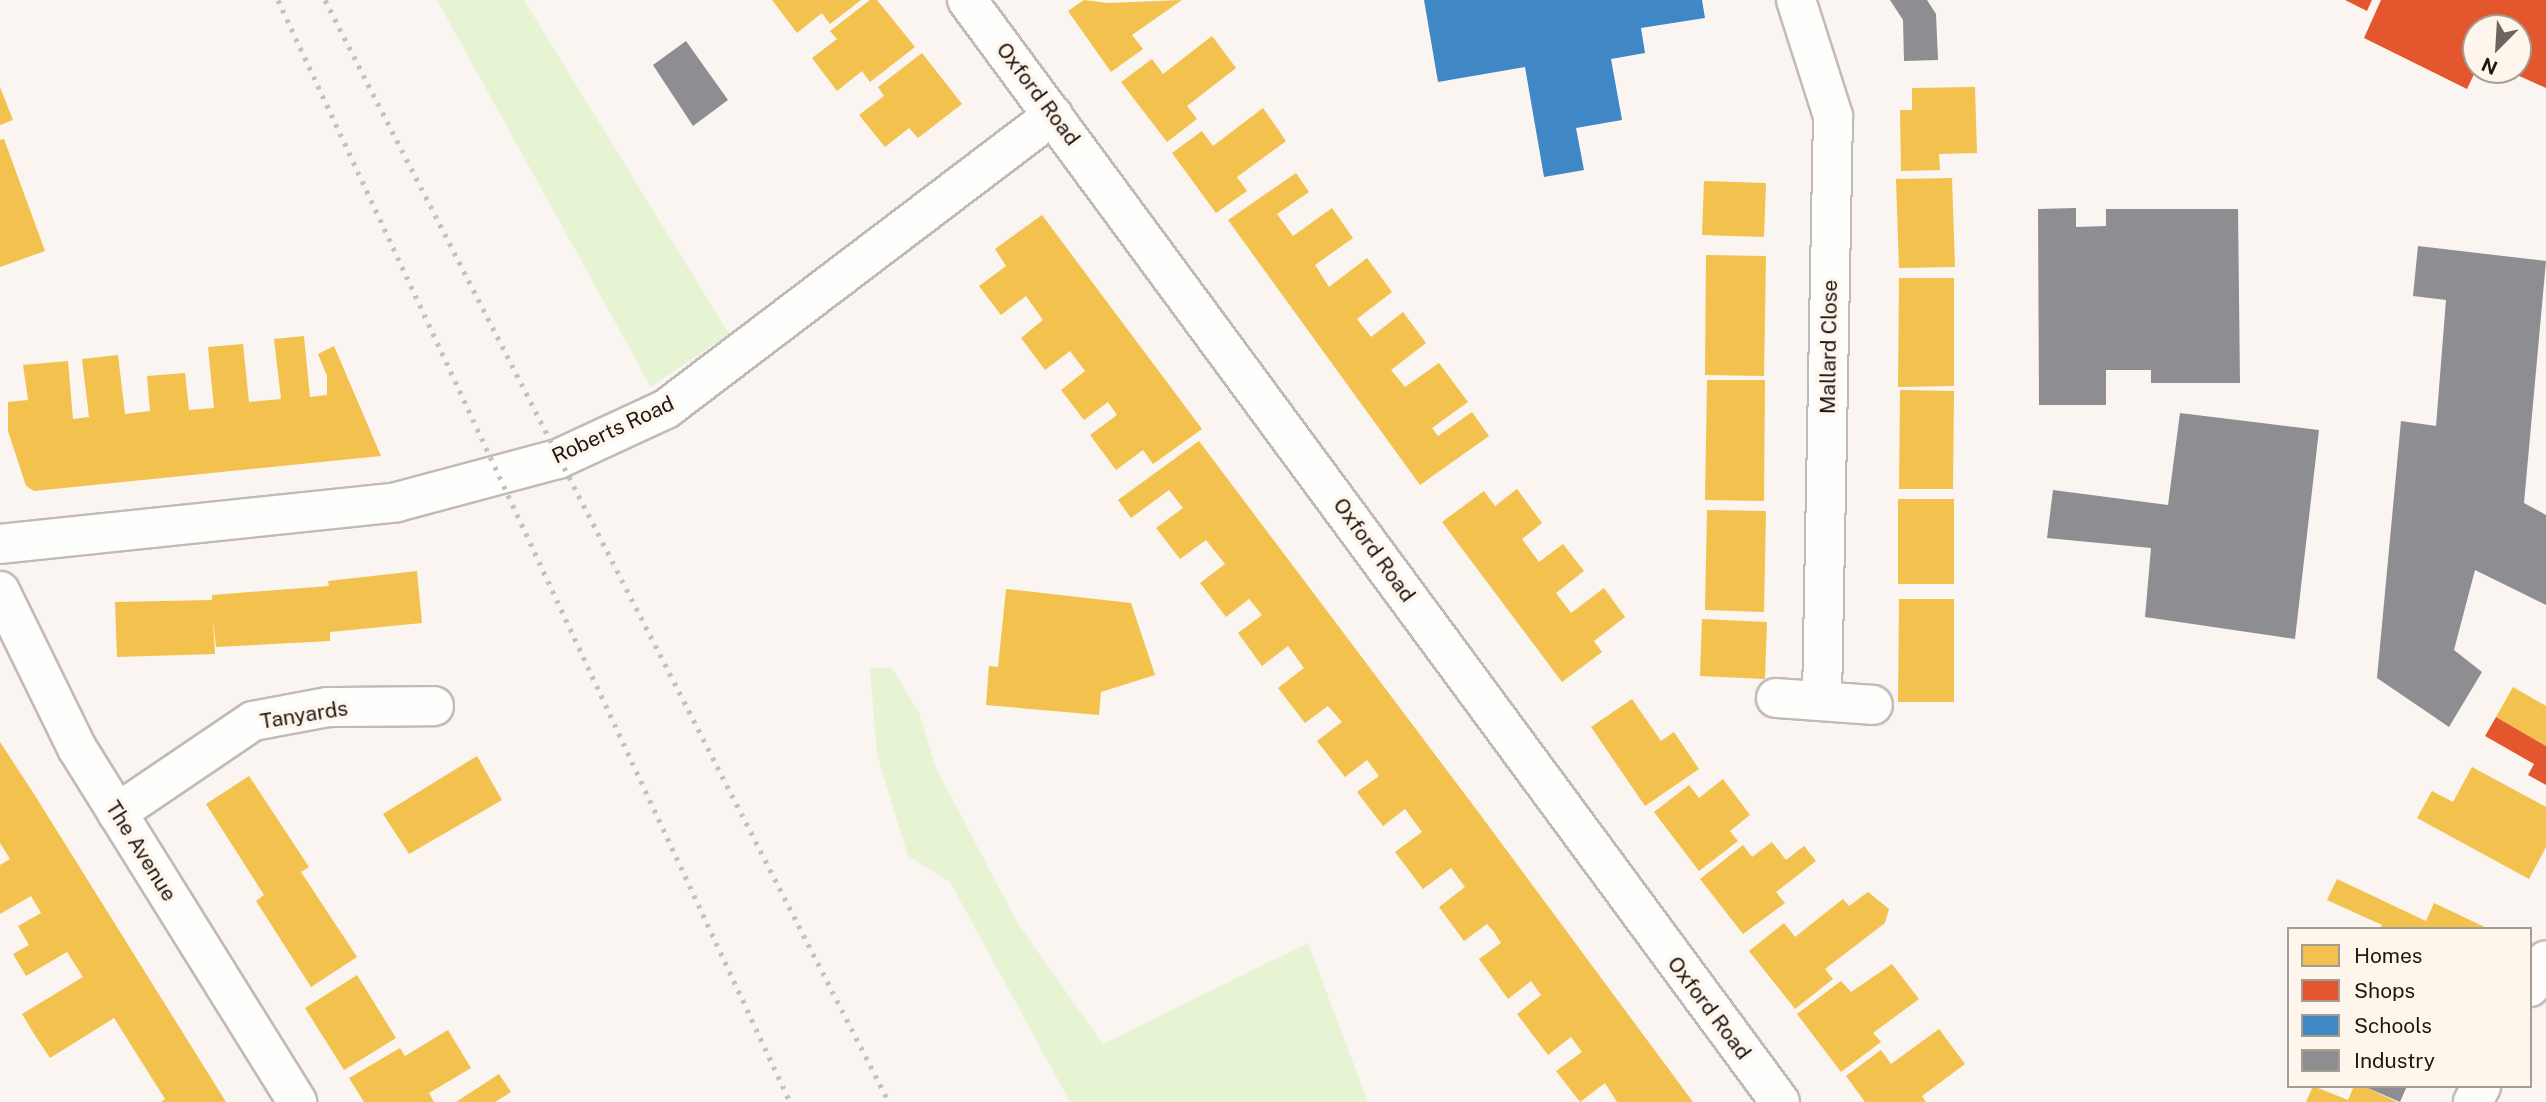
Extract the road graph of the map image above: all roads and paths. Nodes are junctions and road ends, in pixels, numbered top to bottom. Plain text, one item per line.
1 (967, 0) edge
2 (1796, 0) edge
3 (1053, 115) junction
4 (0, 544) edge
5 (0, 591) edge
6 (1776, 698) dead end
7 (1822, 699) junction
8 (1873, 705) dead end
9 (434, 706) dead end
10 (117, 813) junction
11 (2546, 960) edge
12 (2532, 984) edge
13 (298, 1102) edge
14 (1780, 1102) edge

1 - 3 street, Oxford Road
2 - 7 street, Mallard Close
3 - 4 street, Roberts Road
3 - 14 street, Oxford Road
5 - 10 street, The Avenue
6 - 7 street
7 - 8 street
9 - 10 street, Tanyards
10 - 13 street, The Avenue
11 - 12 street

